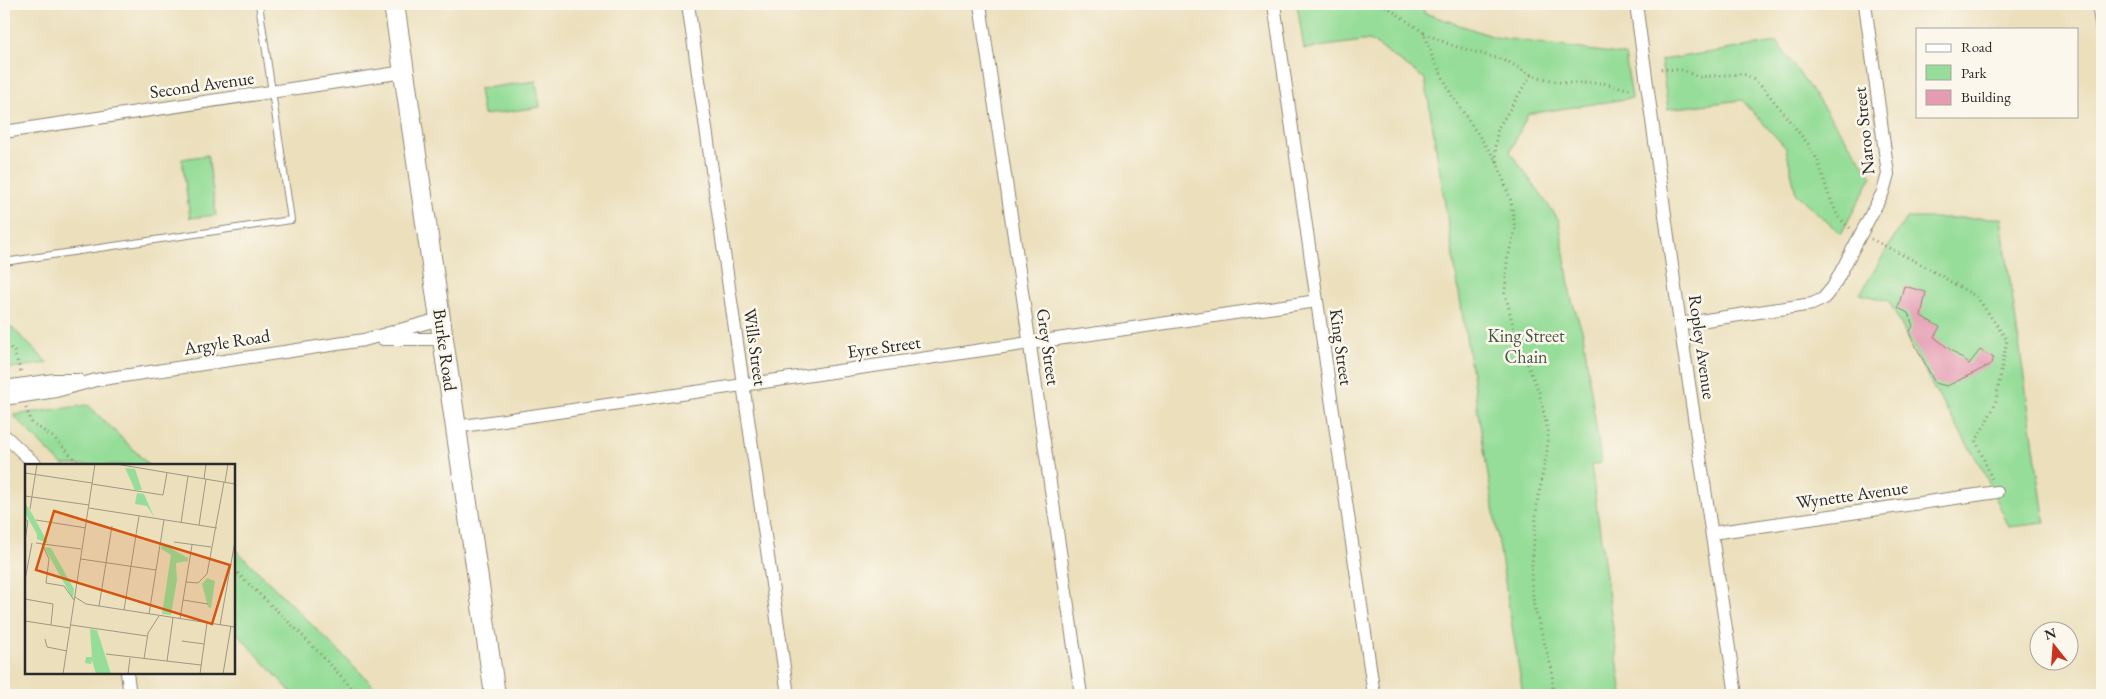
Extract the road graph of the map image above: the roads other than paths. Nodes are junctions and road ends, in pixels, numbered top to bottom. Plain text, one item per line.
1 (259, 4) edge
2 (394, 4) edge
3 (688, 4) edge
4 (980, 4) edge
5 (1274, 4) edge
6 (1636, 4) edge
7 (1865, 4) edge
8 (2098, 4) edge
9 (2102, 30) edge
10 (404, 72) junction
11 (272, 92) junction
12 (4, 132) edge
13 (4, 262) edge
14 (1317, 301) junction
15 (1680, 324) junction
16 (442, 329) junction
17 (364, 340) junction
18 (1030, 344) junction
19 (743, 385) junction
20 (4, 387) edge
21 (24, 390) junction
22 (4, 399) edge
23 (456, 428) junction
24 (5, 434) edge
25 (35, 464) edge
26 (1997, 492) road end
27 (1712, 533) junction
28 (127, 674) edge
29 (130, 695) edge
30 (495, 695) edge
31 (788, 695) edge
32 (1081, 695) edge
33 (1374, 695) edge
34 (1736, 695) edge

1 - 11 lane
2 - 10 main road, Burke Road
3 - 19 street, Wills Street
4 - 18 street, Grey Street
5 - 14 street, King Street
6 - 15 street, Ropley Avenue
7 - 15 street, Naroo Street
8 - 9 street
10 - 11 street, Second Avenue
10 - 16 main road, Burke Road
11 - 12 street, Second Avenue
11 - 13 lane
14 - 18 street, Eyre Street
14 - 33 street, King Street
15 - 27 street, Ropley Avenue
16 - 17 street, Argyle Road
16 - 17 street, Argyle Road
16 - 23 main road, Burke Road
17 - 21 street, Argyle Road
18 - 19 street, Eyre Street
18 - 32 street, Grey Street
19 - 23 street, Eyre Street
19 - 31 street, Wills Street
20 - 21 street, Argyle Road
21 - 22 street, Argyle Road
23 - 30 main road, Burke Road
24 - 25 street
26 - 27 street, Wynette Avenue
27 - 34 street, Ropley Avenue
28 - 29 street

